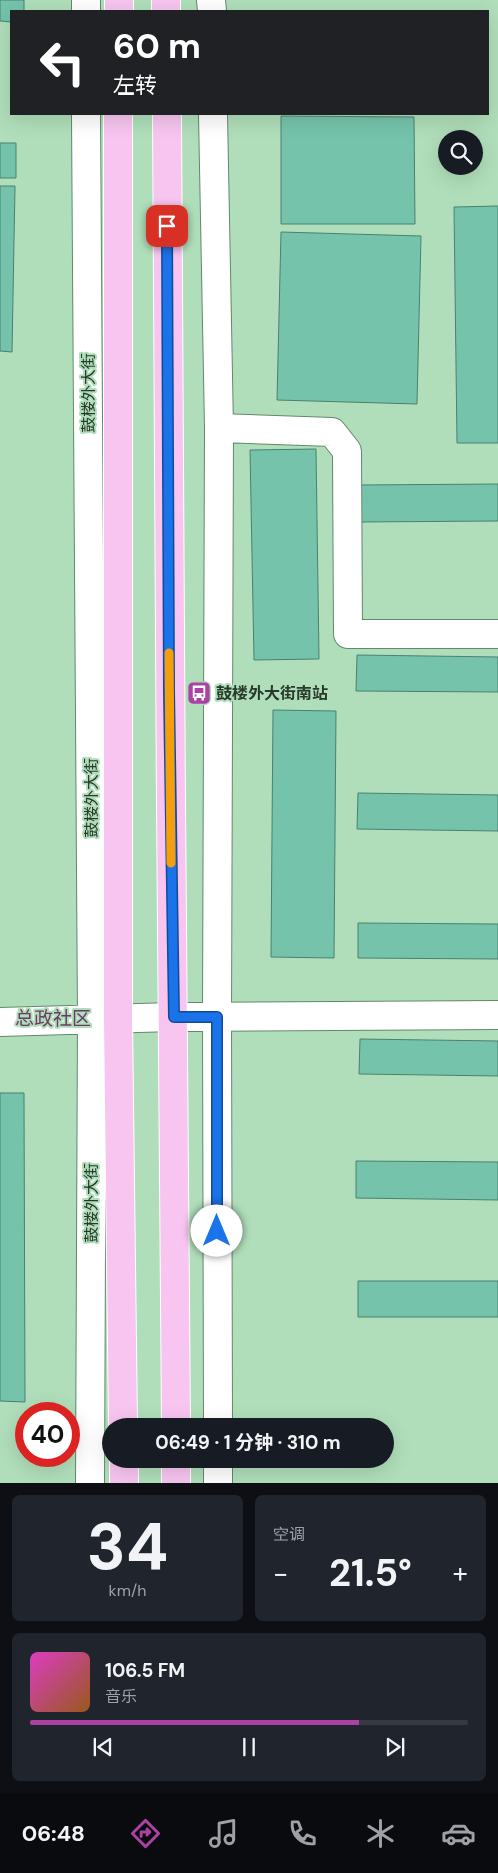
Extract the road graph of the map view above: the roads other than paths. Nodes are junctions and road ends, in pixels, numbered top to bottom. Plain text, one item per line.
1 (86, 115) edge
2 (118, 115) edge
3 (167, 115) edge
4 (213, 115) edge
5 (219, 428) junction
6 (498, 634) edge
7 (498, 1015) edge
8 (174, 1017) junction
9 (217, 1017) junction
10 (105, 1019) junction
11 (0, 1022) edge
12 (123, 1418) edge
13 (176, 1418) edge
14 (218, 1418) edge
15 (124, 1468) edge
16 (176, 1468) edge
17 (218, 1468) edge
18 (90, 1483) edge
19 (124, 1483) edge
20 (176, 1483) edge
21 (218, 1483) edge

1 - 10 street, 鼓楼外大街
2 - 10 main road, 鼓楼外大街
3 - 8 main road
4 - 5 street
5 - 6 street
5 - 9 street
7 - 9 street
8 - 9 street
8 - 10 street
8 - 13 main road
9 - 14 street
10 - 11 street
10 - 12 main road, 鼓楼外大街
10 - 18 street, 鼓楼外大街
15 - 19 main road
16 - 20 main road
17 - 21 street

